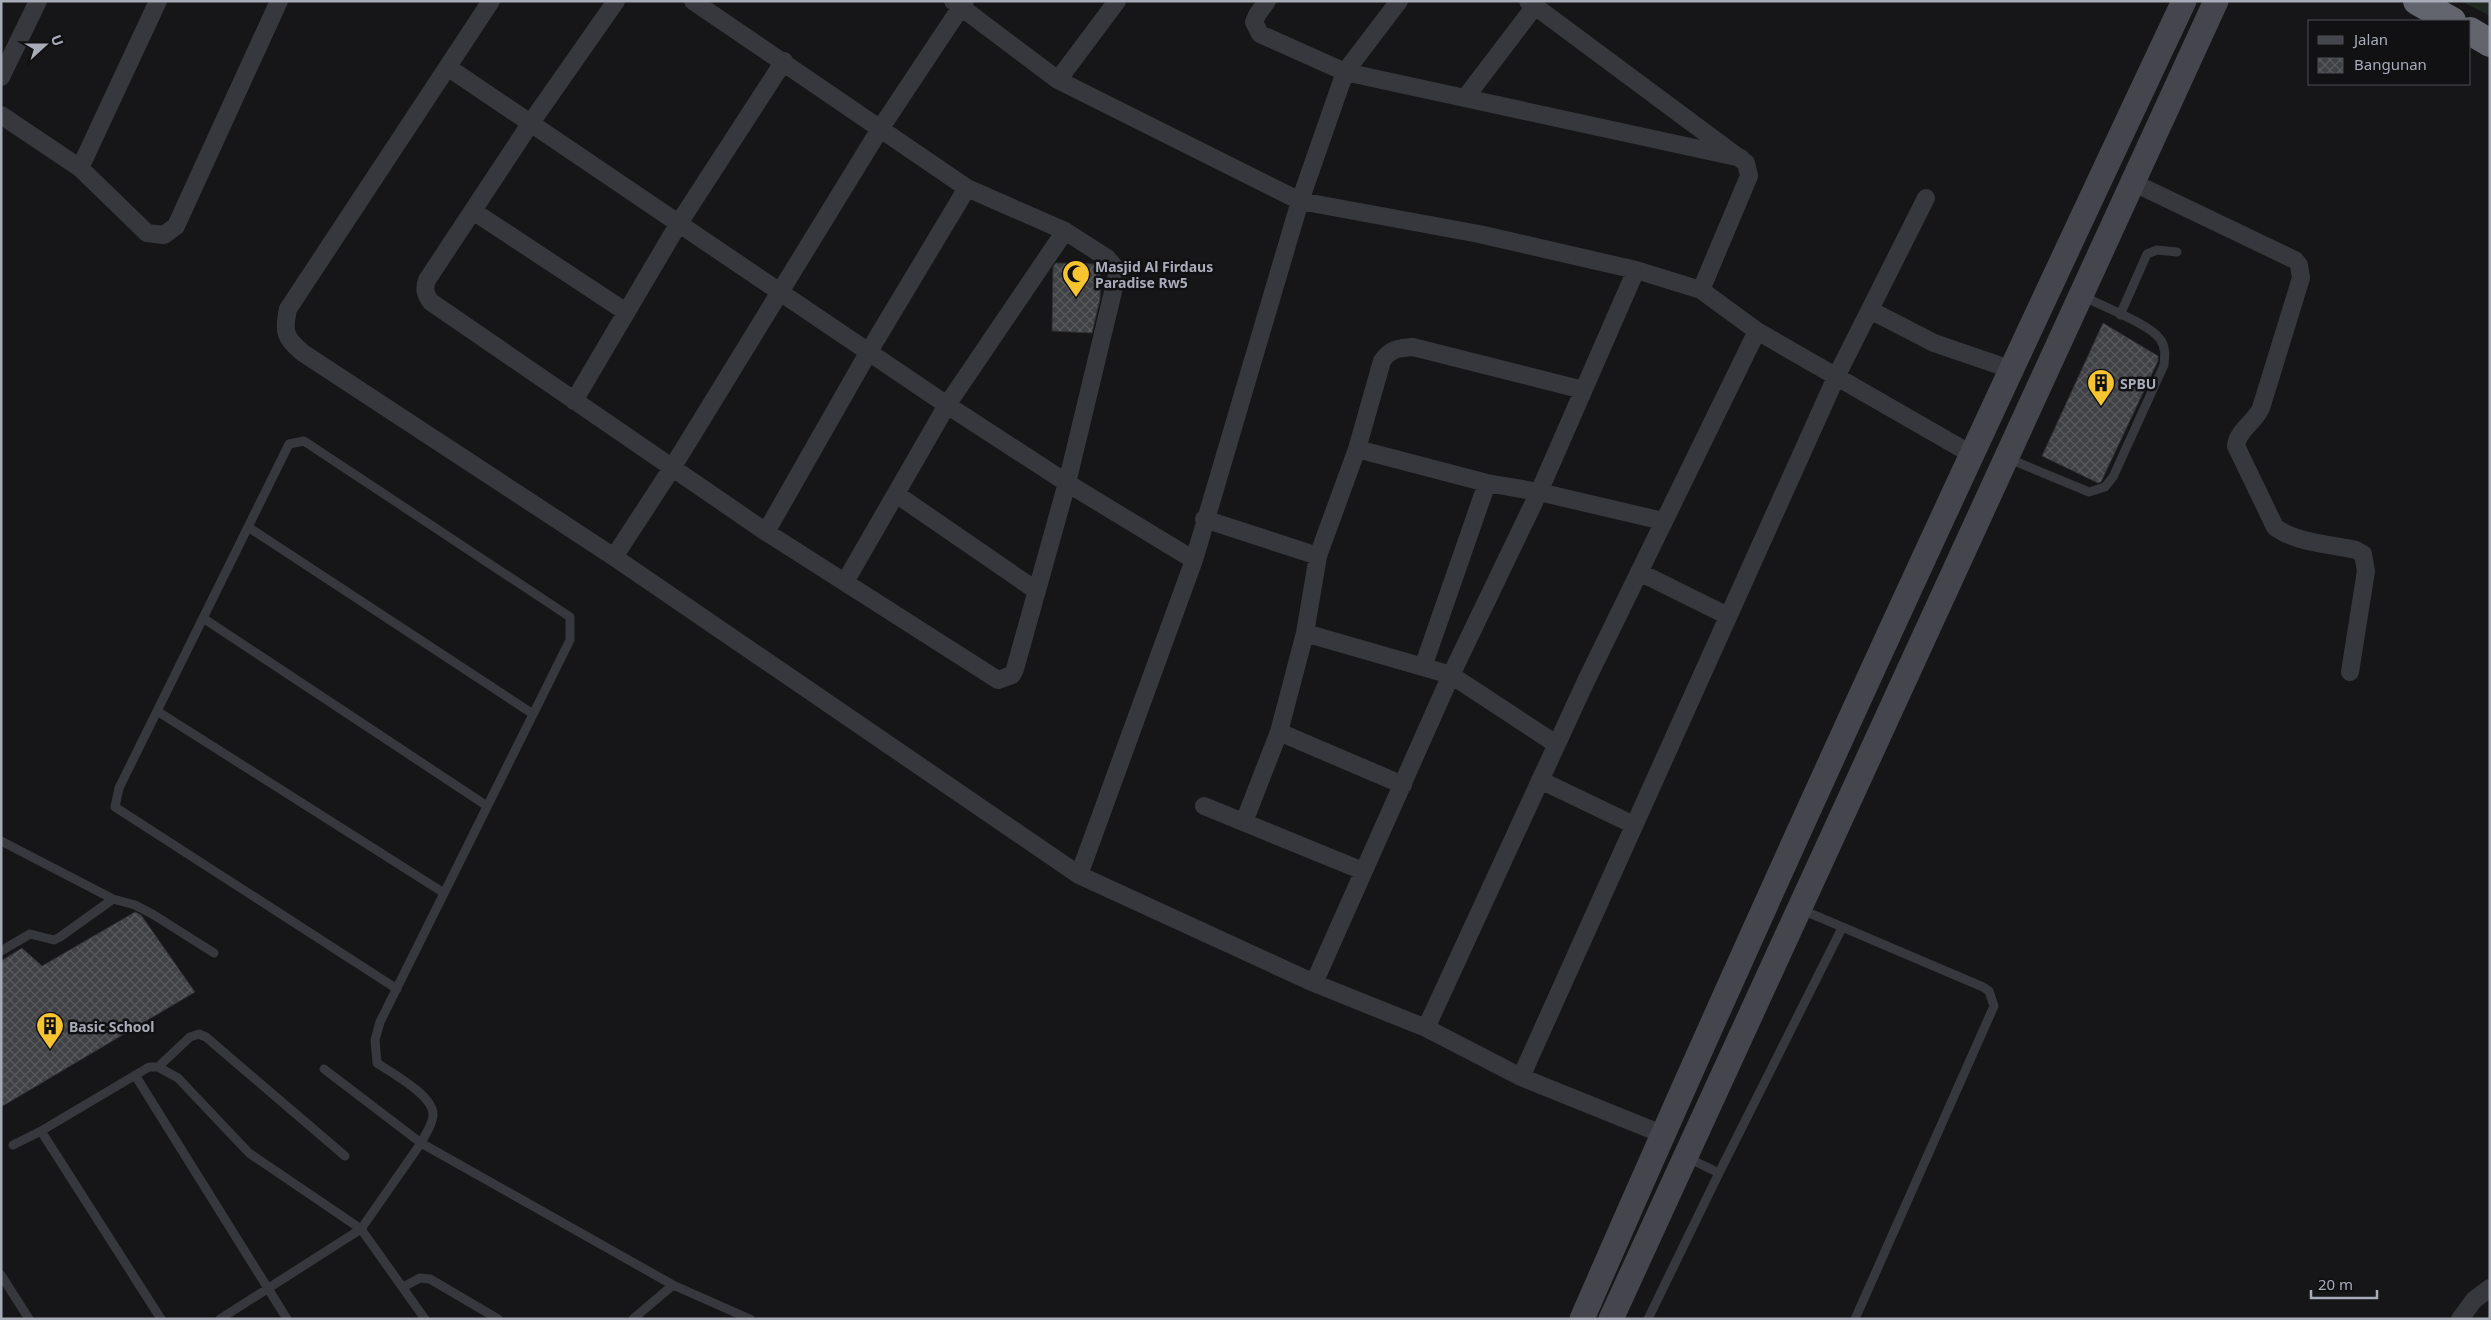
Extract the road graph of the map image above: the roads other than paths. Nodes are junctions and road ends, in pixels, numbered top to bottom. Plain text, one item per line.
1 (38, 1) edge
2 (158, 1) edge
3 (279, 1) edge
4 (491, 1) edge
5 (616, 1) edge
6 (693, 1) edge
7 (1117, 1) edge
8 (1267, 1) edge
9 (1399, 1) edge
10 (2184, 1) edge
11 (2216, 1) edge
12 (2417, 1) edge
13 (960, 3) edge
14 (1531, 4) edge
15 (2450, 20) edge
16 (2471, 32) edge
17 (2490, 43) edge
18 (784, 61) junction
19 (449, 68) junction
20 (1345, 72) junction
21 (1, 77) edge
22 (1058, 80) junction
23 (1465, 98) junction
24 (1, 115) edge
25 (530, 124) junction
26 (880, 129) junction
27 (1741, 158) junction
28 (80, 168) junction
29 (2132, 182) junction
30 (967, 188) junction
31 (1926, 198) dead end
32 (1300, 201) junction
33 (473, 211) junction
34 (679, 223) junction
35 (2076, 230) junction
36 (1065, 231) junction
37 (2105, 242) junction
38 (2177, 252) dead end
39 (1636, 270) junction
40 (1701, 290) junction
41 (779, 293) junction
42 (2080, 295) junction
43 (1870, 310) junction
44 (626, 312) junction
45 (2120, 315) junction
46 (1757, 331) junction
47 (868, 353) junction
48 (2010, 369) junction
49 (1837, 375) junction
50 (1583, 390) junction
51 (574, 401) junction
52 (948, 406) junction
53 (1357, 449) junction
54 (1971, 454) junction
55 (2007, 458) junction
56 (672, 468) junction
57 (1067, 483) junction
58 (1487, 483) junction
59 (1539, 492) junction
60 (896, 494) junction
61 (1204, 519) junction
62 (1662, 521) junction
63 (248, 527) junction
64 (766, 532) junction
65 (1318, 556) junction
66 (614, 557) junction
67 (1194, 560) junction
68 (1639, 572) junction
69 (845, 582) junction
70 (1037, 591) junction
71 (1728, 616) junction
72 (203, 618) junction
73 (1305, 633) junction
74 (1423, 667) junction
75 (2350, 672) dead end
76 (1451, 675) junction
77 (157, 710) junction
78 (533, 714) junction
79 (1278, 732) junction
80 (1556, 744) junction
81 (1540, 780) junction
82 (1402, 785) junction
83 (487, 806) junction
84 (1204, 806) dead end
85 (1244, 822) junction
86 (1634, 825) junction
87 (1, 841) edge
88 (1363, 871) junction
89 (1079, 875) junction
90 (444, 894) junction
91 (113, 899) junction
92 (1799, 909) junction
93 (1842, 928) junction
94 (1, 950) edge
95 (214, 953) dead end
96 (1314, 983) junction
97 (397, 988) junction
98 (1426, 1028) junction
99 (158, 1067) junction
100 (324, 1070) dead end
101 (136, 1075) junction
102 (1521, 1077) junction
103 (41, 1131) junction
104 (1662, 1134) junction
105 (421, 1143) junction
106 (12, 1145) dead end
107 (346, 1156) dead end
108 (1686, 1157) junction
109 (1719, 1173) junction
110 (361, 1229) junction
111 (1, 1275) edge
112 (673, 1285) junction
113 (403, 1287) junction
114 (268, 1288) junction
115 (2490, 1288) edge
116 (29, 1319) edge
117 (161, 1319) edge
118 (220, 1319) edge
119 (287, 1319) edge
120 (425, 1319) edge
121 (498, 1319) edge
122 (633, 1319) edge
123 (750, 1319) edge
124 (1582, 1319) edge
125 (1611, 1319) edge
126 (1648, 1319) edge
127 (1855, 1319) edge
128 (2460, 1319) edge

1 - 21 street
2 - 28 street
3 - 28 street
4 - 19 street
5 - 25 street
6 - 18 street
7 - 22 street
8 - 20 street
9 - 20 street
10 - 35 main road
11 - 29 main road
12 - 15 highway
13 - 22 street
13 - 26 street
14 - 23 street
14 - 27 street
16 - 17 highway
18 - 26 street
18 - 34 street
19 - 25 street
19 - 66 street
20 - 23 street
20 - 32 street
22 - 32 street
23 - 27 street
24 - 28 street
25 - 33 street
25 - 34 street
26 - 30 street
26 - 41 street
27 - 40 street
29 - 37 main road
29 - 75 street
30 - 36 street
30 - 47 street
31 - 43 street
32 - 39 street
32 - 61 street
33 - 44 street
33 - 51 street
34 - 41 street
34 - 44 street
35 - 37 main road
35 - 48 main road
36 - 52 street
36 - 57 street
37 - 42 main road
38 - 45 lane
39 - 40 street
39 - 50 street
40 - 46 street
41 - 47 street
41 - 56 street
42 - 45 lane
42 - 55 main road
43 - 48 street
43 - 49 street
44 - 51 street
45 - 55 lane
46 - 49 street
46 - 62 street
47 - 52 street
47 - 64 street
48 - 54 main road
49 - 54 street
49 - 71 street
50 - 53 street
50 - 59 street
51 - 56 street
52 - 57 street
52 - 60 street
53 - 58 street
53 - 65 street
54 - 104 main road
55 - 92 main road
56 - 64 street
56 - 66 street
57 - 67 street
57 - 70 street
58 - 59 street
58 - 74 street
59 - 62 street
59 - 76 street
60 - 69 street
60 - 70 street
61 - 65 street
61 - 67 street
62 - 68 street
63 - 72 lane
63 - 78 lane
63 - 78 lane
64 - 69 street
65 - 73 street
66 - 89 street
67 - 89 street
68 - 71 street
68 - 80 street
69 - 70 street
71 - 86 street
72 - 77 lane
72 - 83 lane
73 - 74 street
73 - 79 street
74 - 76 street
76 - 80 street
76 - 82 street
77 - 90 lane
77 - 97 lane
78 - 83 lane
79 - 82 street
79 - 85 street
80 - 81 street
81 - 86 street
81 - 98 street
82 - 88 street
83 - 90 lane
84 - 85 street
85 - 88 street
86 - 102 street
87 - 91 lane
88 - 96 street
89 - 96 street
90 - 97 lane
91 - 94 lane
91 - 95 lane
92 - 93 lane
92 - 108 main road
93 - 109 lane
93 - 127 lane
96 - 98 street
97 - 105 lane
98 - 102 street
99 - 101 lane
99 - 107 lane
99 - 110 lane
100 - 105 lane
101 - 103 lane
101 - 114 lane
102 - 104 street
103 - 106 lane
103 - 117 lane
104 - 124 main road
105 - 110 lane
105 - 112 lane
108 - 109 lane
108 - 125 main road
109 - 126 lane
110 - 113 lane
110 - 114 lane
111 - 116 lane
112 - 122 lane
112 - 123 lane
113 - 120 lane
113 - 121 lane
114 - 118 lane
114 - 119 lane
115 - 128 street

